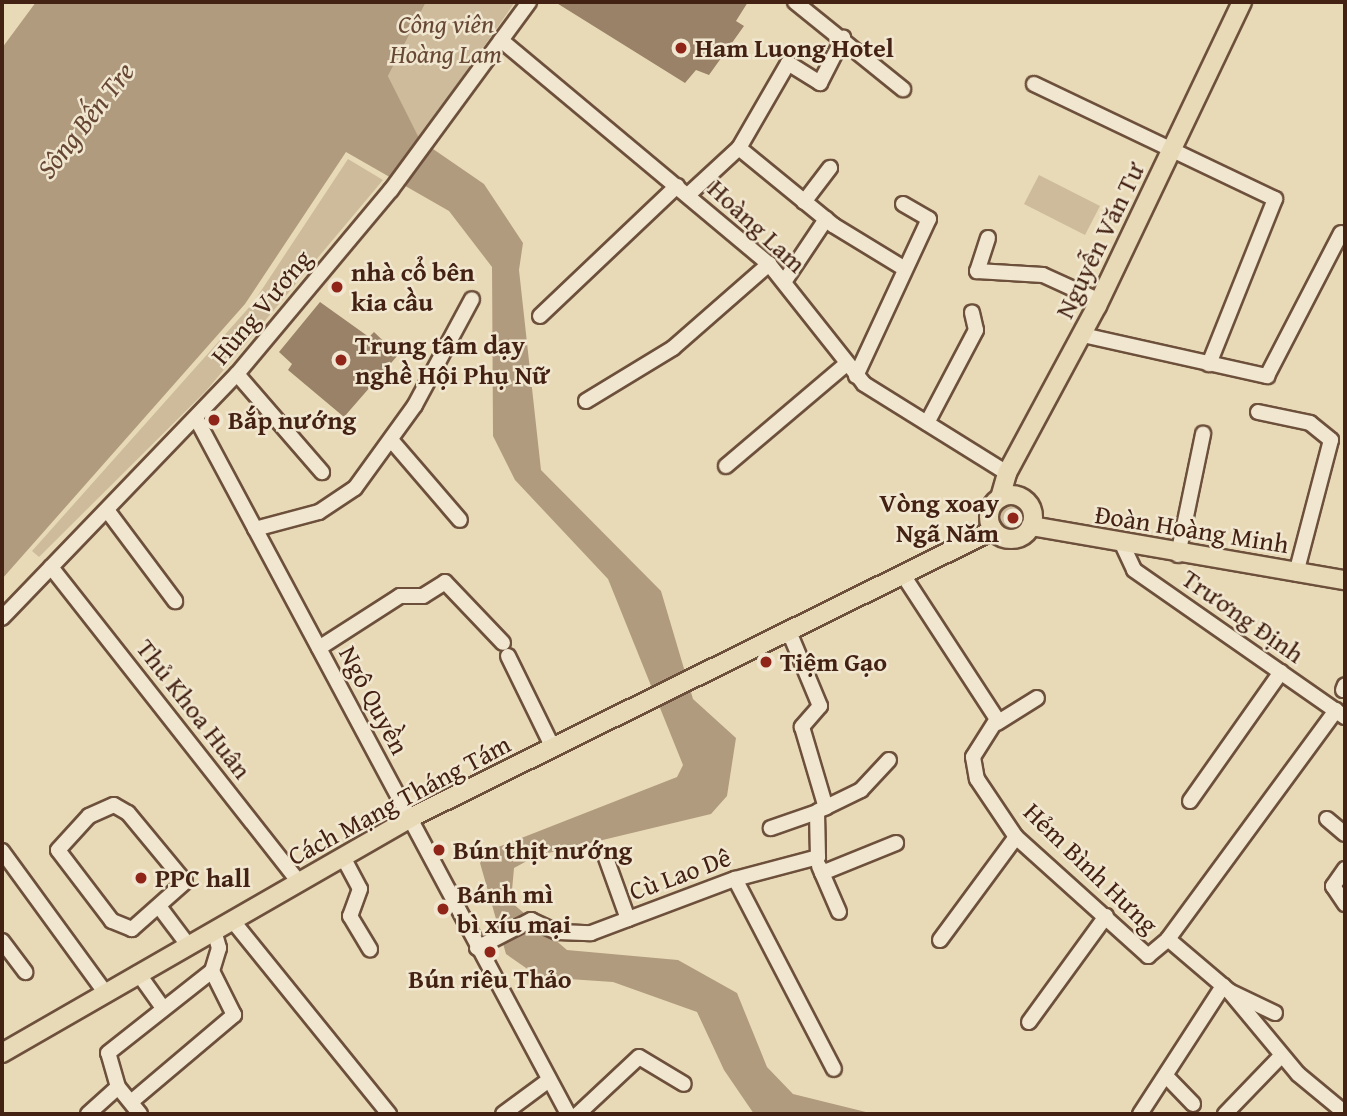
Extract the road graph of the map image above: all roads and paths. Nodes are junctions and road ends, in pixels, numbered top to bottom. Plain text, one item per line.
1 (528, 2) edge
2 (794, 2) edge
3 (1242, 2) edge
4 (843, 38) junction
5 (501, 40) junction
6 (1034, 84) dead end
7 (903, 89) dead end
8 (739, 148) junction
9 (1171, 154) junction
10 (830, 168) dead end
11 (683, 191) junction
12 (804, 202) junction
13 (903, 204) dead end
14 (826, 219) junction
15 (1341, 233) dead end
16 (988, 238) dead end
17 (769, 264) junction
18 (905, 270) junction
19 (784, 282) junction
20 (472, 299) dead end
21 (1100, 301) junction
22 (972, 312) dead end
23 (540, 316) dead end
24 (1083, 335) junction
25 (1209, 364) junction
26 (850, 371) junction
27 (237, 374) junction
28 (586, 401) dead end
29 (1258, 412) dead end
30 (197, 420) junction
31 (928, 423) junction
32 (1203, 434) dead end
33 (392, 441) junction
34 (726, 466) dead end
35 (322, 472) dead end
36 (1007, 472) junction
37 (1000, 498) junction
38 (107, 510) junction
39 (460, 520) dead end
40 (1031, 526) junction
41 (255, 530) junction
42 (993, 530) junction
43 (1123, 546) junction
44 (1178, 555) junction
45 (51, 567) junction
46 (1296, 573) junction
47 (905, 578) junction
48 (1345, 580) edge
49 (175, 601) dead end
50 (2, 618) edge
51 (790, 634) junction
52 (319, 649) junction
53 (1281, 672) junction
54 (1037, 698) dead end
55 (1340, 713) edge
56 (997, 723) junction
57 (553, 748) junction
58 (889, 760) dead end
59 (1190, 801) dead end
60 (822, 810) junction
61 (410, 818) junction
62 (1327, 819) dead end
63 (771, 828) dead end
64 (1345, 834) edge
65 (1016, 837) junction
66 (896, 843) dead end
67 (2, 851) edge
68 (343, 857) junction
69 (606, 858) dead end
70 (819, 866) junction
71 (1345, 869) edge
72 (735, 879) junction
73 (299, 882) junction
74 (1345, 904) edge
75 (161, 908) junction
76 (839, 912) dead end
77 (1106, 916) junction
78 (628, 919) junction
79 (232, 920) junction
80 (214, 930) junction
81 (1168, 939) junction
82 (940, 940) dead end
83 (2, 941) edge
84 (188, 945) junction
85 (477, 948) junction
86 (370, 949) dead end
87 (212, 971) junction
88 (25, 972) dead end
89 (138, 973) junction
90 (1226, 989) junction
91 (105, 992) junction
92 (163, 1008) junction
93 (1275, 1013) dead end
94 (1029, 1022) dead end
95 (2, 1053) edge
96 (1280, 1056) junction
97 (834, 1069) dead end
98 (1168, 1078) junction
99 (549, 1080) junction
100 (684, 1084) dead end
101 (118, 1087) junction
102 (1193, 1104) dead end
103 (135, 1108) edge
104 (1345, 1112) edge
105 (88, 1114) edge
106 (389, 1114) edge
107 (503, 1114) edge
108 (568, 1114) edge
109 (578, 1114) edge
110 (1140, 1114) edge
111 (1225, 1114) edge

1 - 5 street, Hùng Vương
2 - 4 street
3 - 9 main road, Nguyễn Văn Tư
4 - 7 street
4 - 8 street
5 - 11 street, Hoàng Lam
5 - 27 street, Hùng Vương
6 - 9 street
8 - 11 street
8 - 12 street
9 - 21 main road, Nguyễn Văn Tư
9 - 25 street
10 - 12 street
11 - 17 street, Hoàng Lam
11 - 23 street
12 - 14 street
13 - 18 street
14 - 18 street
14 - 19 street
15 - 25 street
16 - 21 street
17 - 19 street, Hoàng Lam
17 - 28 street
18 - 26 street
19 - 26 street, Hoàng Lam
20 - 33 street
21 - 24 main road, Nguyễn Văn Tư
22 - 31 street
24 - 25 street
24 - 36 main road, Nguyễn Văn Tư
26 - 31 street, Hoàng Lam
26 - 34 street
27 - 30 street, Hùng Vương
27 - 35 street
29 - 46 street
30 - 38 street, Hùng Vương
30 - 41 street, Ngô Quyền
31 - 36 street, Hoàng Lam
32 - 44 street
33 - 39 street
33 - 41 street
36 - 37 main road, Nguyễn Văn Tư
37 - 40 main road
37 - 42 main road
38 - 45 street, Hùng Vương
38 - 49 street
40 - 42 main road
40 - 43 main road, Đoàn Hoàng Minh
41 - 52 street, Ngô Quyền
42 - 47 main road
43 - 44 main road, Đoàn Hoàng Minh
43 - 53 street, Trương Định
44 - 46 main road, Đoàn Hoàng Minh
45 - 50 street, Hùng Vương
45 - 73 street, Thủ Khoa Huân
46 - 48 main road, Đoàn Hoàng Minh
47 - 51 main road
47 - 56 street
51 - 57 main road, Cách Mạng Tháng Tám
51 - 60 street
52 - 57 street
52 - 61 street, Ngô Quyền
53 - 55 street, Trương Định
53 - 59 street
54 - 56 street
55 - 81 street
56 - 65 street, Hẻm Bình Hưng
57 - 61 main road, Cách Mạng Tháng Tám
58 - 60 street
60 - 63 street
60 - 70 street
61 - 68 main road, Cách Mạng Tháng Tám
61 - 85 street, Ngô Quyền
62 - 64 street
65 - 77 street, Hẻm Bình Hưng
65 - 82 street
66 - 70 street, Cù Lao Dê
67 - 91 street
68 - 73 main road, Cách Mạng Tháng Tám
68 - 86 street
69 - 78 street
70 - 72 street, Cù Lao Dê
70 - 76 street
71 - 74 street
72 - 78 street, Cù Lao Dê
72 - 97 street
73 - 79 main road, Cách Mạng Tháng Tám
75 - 75 street
75 - 84 street
77 - 81 street, Hẻm Bình Hưng
77 - 94 street
78 - 85 street, Cù Lao Dê
79 - 80 main road, Cách Mạng Tháng Tám
79 - 106 street
80 - 84 main road, Cách Mạng Tháng Tám
80 - 87 street
81 - 90 street
83 - 88 street
84 - 89 main road, Cách Mạng Tháng Tám
85 - 99 street, Ngô Quyền
87 - 92 street
87 - 103 street
89 - 91 main road, Cách Mạng Tháng Tám
89 - 92 street
90 - 93 street
90 - 96 street
90 - 98 street
91 - 95 main road, Cách Mạng Tháng Tám
92 - 101 street
96 - 104 street
96 - 111 street
98 - 102 street
98 - 110 street
99 - 107 street
99 - 108 street, Ngô Quyền
100 - 109 street
101 - 103 street
101 - 105 street

